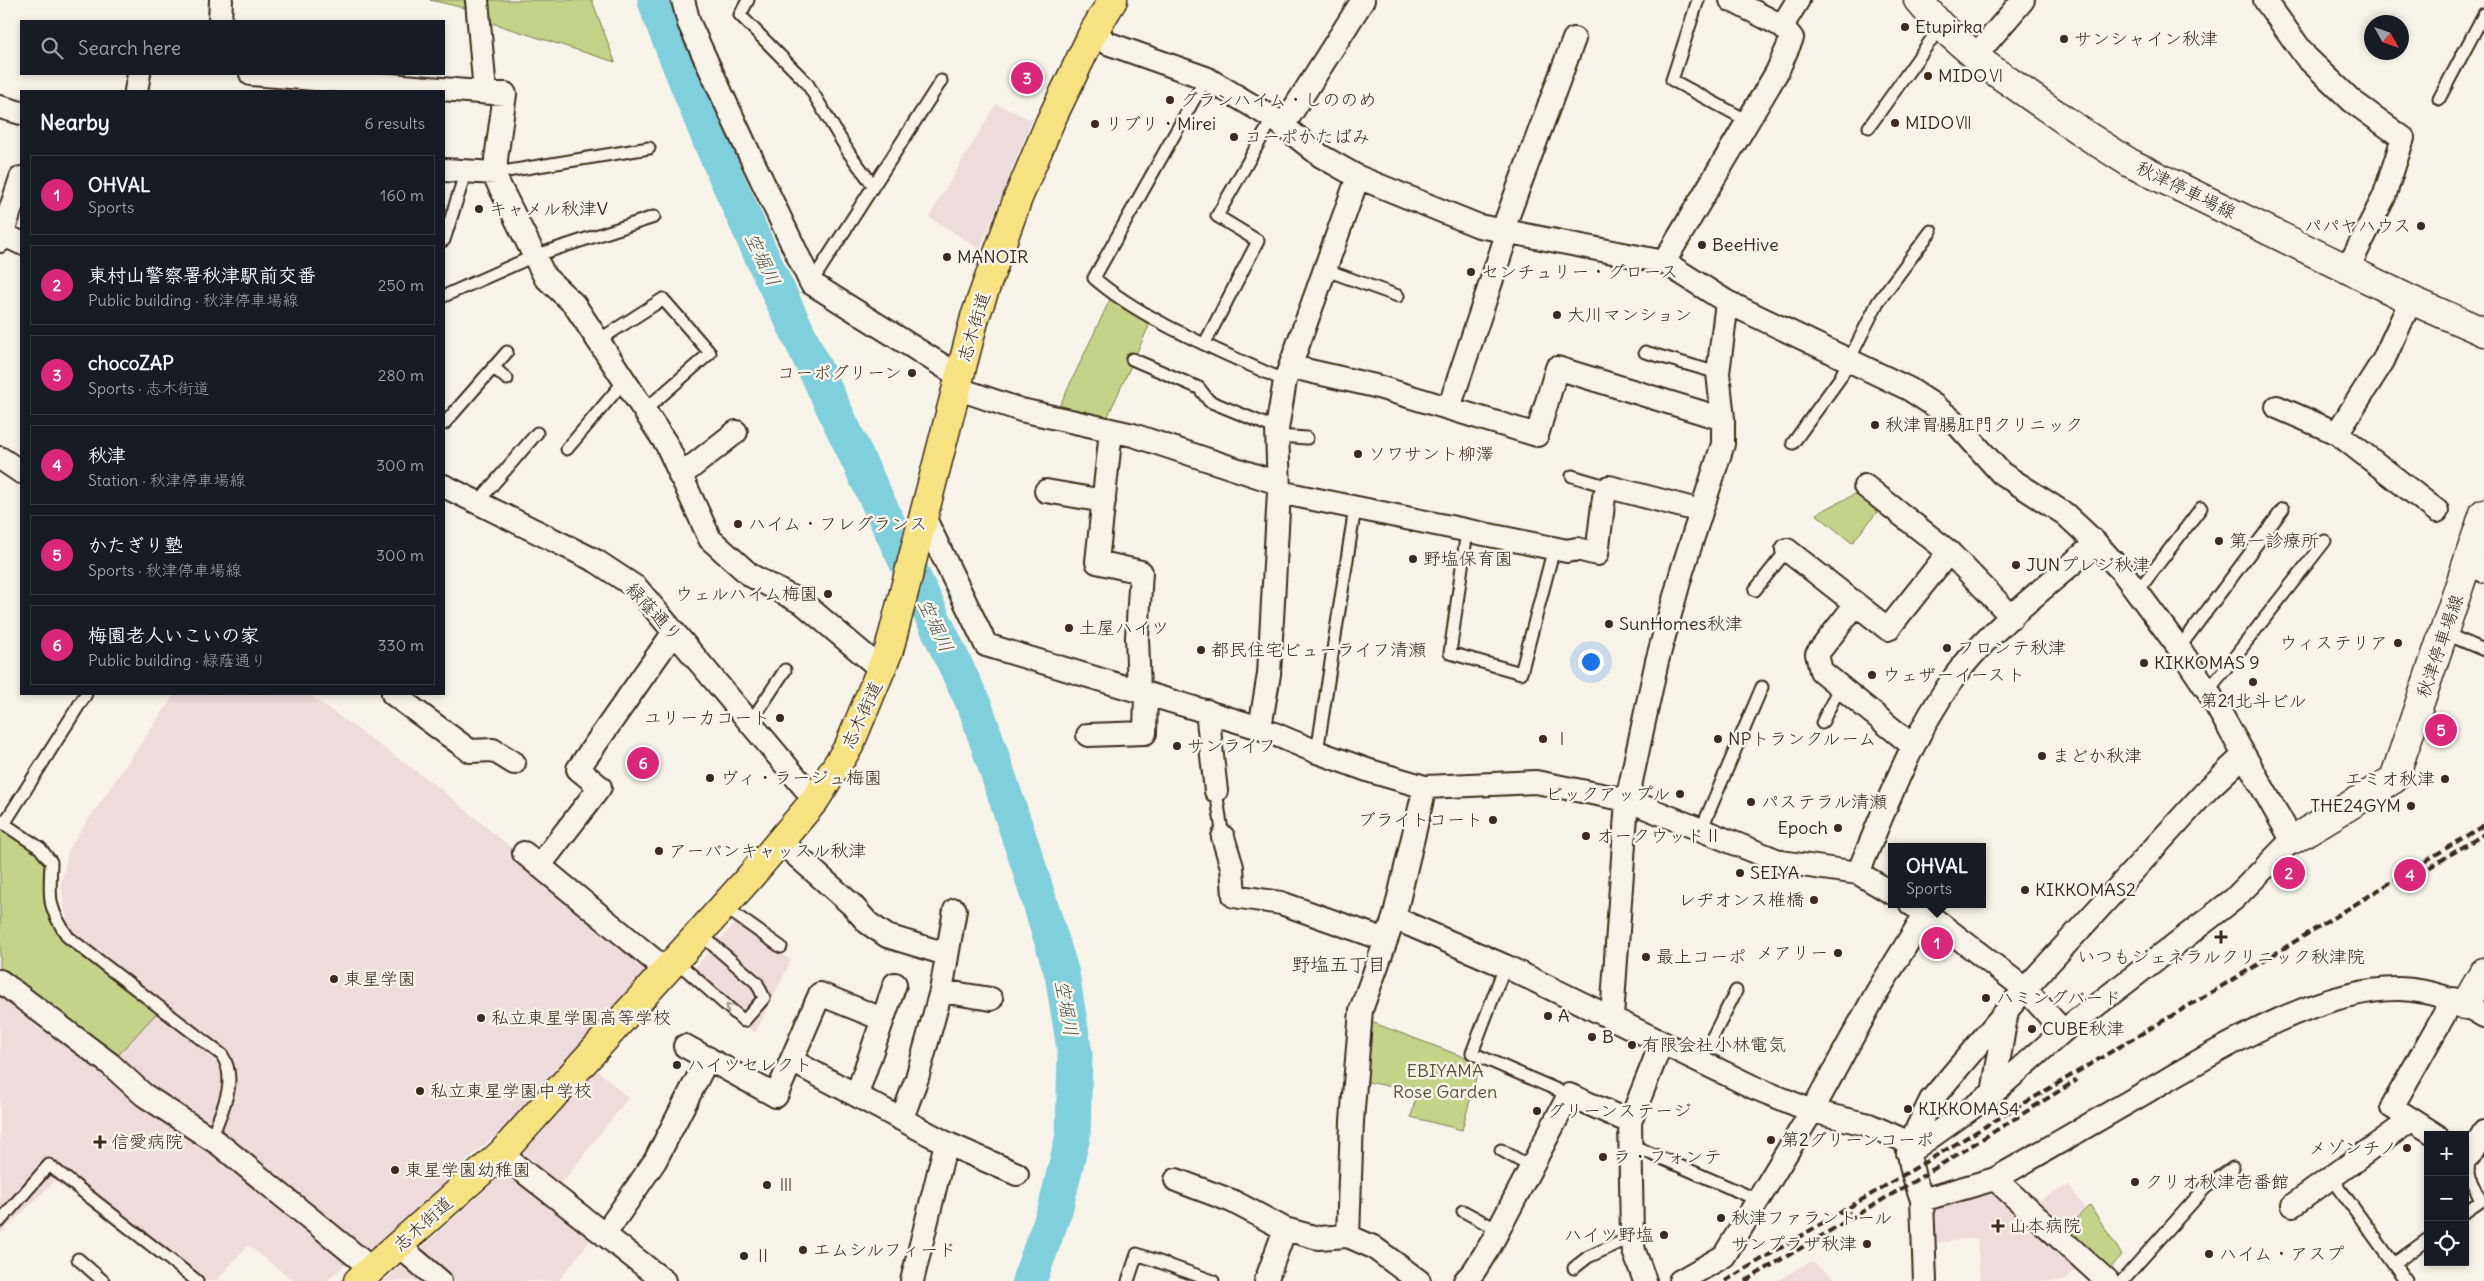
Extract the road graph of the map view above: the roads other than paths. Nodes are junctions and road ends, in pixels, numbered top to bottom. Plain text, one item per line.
1 (221, 0) edge
2 (478, 0) edge
3 (682, 0) edge
4 (748, 0) edge
5 (1114, 0) edge
6 (1363, 0) edge
7 (1698, 0) edge
8 (1731, 0) edge
9 (1798, 0) edge
10 (1918, 0) edge
11 (2024, 0) edge
12 (2265, 0) edge
13 (2484, 14) edge
14 (220, 20) edge
15 (1782, 26) junction
16 (1941, 26) junction
17 (1094, 31) junction
18 (1574, 39) dead end
19 (1976, 55) junction
20 (139, 75) edge
21 (264, 75) edge
22 (1206, 78) junction
23 (941, 81) dead end
24 (136, 90) edge
25 (485, 92) junction
26 (2439, 99) dead end
27 (0, 107) edge
28 (20, 113) edge
29 (1748, 121) junction
30 (1278, 122) junction
31 (1869, 127) dead end
32 (650, 148) dead end
33 (445, 170) edge
34 (466, 172) junction
35 (496, 174) junction
36 (1358, 177) junction
37 (20, 182) edge
38 (873, 184) junction
39 (654, 217) dead end
40 (1506, 230) junction
41 (1931, 231) dead end
42 (445, 237) edge
43 (6, 238) edge
44 (534, 256) junction
45 (1664, 262) junction
46 (1326, 270) junction
47 (2347, 270) junction
48 (811, 283) junction
49 (445, 296) edge
50 (1398, 296) dead end
51 (2411, 300) junction
52 (1727, 302) junction
53 (2484, 332) edge
54 (600, 340) junction
55 (1205, 343) junction
56 (507, 352) dead end
57 (1644, 352) dead end
58 (1132, 359) dead end
59 (1848, 360) junction
60 (493, 367) junction
61 (1718, 373) junction
62 (1289, 374) junction
63 (507, 379) dead end
64 (626, 379) junction
65 (958, 382) junction
66 (1449, 408) junction
67 (2277, 408) dead end
68 (646, 409) junction
69 (1723, 420) junction
70 (445, 423) edge
71 (1111, 431) junction
72 (736, 432) dead end
73 (1277, 432) junction
74 (537, 433) dead end
75 (2337, 433) junction
76 (1307, 438) dead end
77 (1793, 443) dead end
78 (568, 449) dead end
79 (0, 458) edge
80 (20, 471) edge
81 (680, 476) junction
82 (1572, 476) dead end
83 (445, 486) edge
84 (1865, 486) dead end
85 (1608, 487) junction
86 (1279, 488) junction
87 (1046, 491) dead end
88 (1104, 501) junction
89 (478, 502) junction
90 (1355, 508) junction
91 (2201, 508) dead end
92 (2283, 509) dead end
93 (1701, 511) junction
94 (2437, 511) dead end
95 (2484, 513) edge
96 (923, 525) junction
97 (1467, 530) junction
98 (2325, 542) dead end
99 (2096, 543) junction
100 (1554, 548) junction
101 (1787, 550) joint
102 (1949, 552) junction
103 (2476, 567) edge
104 (1756, 590) dead end
105 (2137, 592) junction
106 (1856, 604) junction
107 (2012, 617) junction
108 (674, 632) junction
109 (2444, 633) junction
110 (2179, 648) junction
111 (2484, 650) edge
112 (785, 670) dead end
113 (882, 670) junction
114 (1840, 686) junction
115 (1762, 687) dead end
116 (2208, 691) junction
117 (1142, 692) junction
118 (85, 695) edge
119 (394, 695) edge
120 (1208, 711) junction
121 (750, 723) junction
122 (1822, 723) dead end
123 (1260, 728) junction
124 (1088, 735) dead end
125 (1914, 746) junction
126 (1317, 752) junction
127 (2244, 756) junction
128 (514, 763) dead end
129 (1425, 787) junction
130 (1216, 791) joint
131 (815, 800) junction
132 (1627, 800) junction
133 (2, 823) edge
134 (1701, 830) junction
135 (1223, 837) joint
136 (2292, 840) junction
137 (780, 841) junction
138 (1858, 873) junction
139 (1888, 891) edge
140 (723, 906) junction
141 (1919, 908) edge
142 (956, 910) dead end
143 (1394, 918) junction
144 (699, 933) junction
145 (1386, 940) junction
146 (781, 947) dead end
147 (946, 954) junction
148 (670, 965) junction
149 (1505, 966) junction
150 (2484, 972) edge
151 (0, 981) edge
152 (895, 984) dead end
153 (2025, 989) junction
154 (941, 990) junction
155 (1736, 991) dead end
156 (991, 999) dead end
157 (2467, 1006) edge
158 (2007, 1010) junction
159 (1612, 1017) junction
160 (882, 1019) junction
161 (2063, 1031) junction
162 (1661, 1044) junction
163 (685, 1046) dead end
164 (708, 1058) junction
165 (792, 1061) junction
166 (1700, 1062) junction
167 (1993, 1093) junction
168 (856, 1094) junction
169 (1569, 1095) junction
170 (1812, 1111) junction
171 (902, 1118) junction
172 (2411, 1120) junction
173 (2429, 1131) edge
174 (2484, 1132) edge
175 (1630, 1133) junction
176 (211, 1139) junction
177 (946, 1143) junction
178 (1909, 1148) junction
179 (1501, 1150) dead end
180 (501, 1154) junction
181 (2473, 1156) edge
182 (1532, 1166) junction
183 (2233, 1168) dead end
184 (1017, 1174) dead end
185 (2332, 1178) junction
186 (1995, 1179) junction
187 (1176, 1180) dead end
188 (1758, 1200) junction
189 (1922, 1200) junction
190 (2293, 1205) dead end
191 (2469, 1209) edge
192 (1463, 1211) dead end
193 (0, 1221) edge
194 (1285, 1229) junction
195 (1498, 1230) junction
196 (605, 1234) junction
197 (1348, 1236) junction
198 (1632, 1237) junction
199 (2424, 1242) edge
200 (398, 1246) junction
201 (78, 1259) dead end
202 (2395, 1262) junction
203 (1574, 1268) dead end
204 (365, 1275) edge
205 (103, 1281) edge
206 (197, 1281) edge
207 (440, 1281) edge
208 (664, 1281) edge
209 (912, 1281) edge
210 (1128, 1281) edge
211 (1213, 1281) edge
212 (1266, 1281) edge
213 (1419, 1281) edge
214 (1465, 1281) edge
215 (1645, 1281) edge
216 (1680, 1281) edge
217 (1925, 1281) edge
218 (2108, 1281) edge
219 (2122, 1281) edge
220 (2406, 1281) edge

1 - 14 street
2 - 25 street
3 - 48 street
4 - 38 lane
5 - 17 main road, 志木街道
6 - 30 street
7 - 29 lane
8 - 15 street
9 - 15 street
10 - 16 main road, 秋津停車場線
11 - 19 street
12 - 47 street
13 - 26 lane
15 - 29 street
16 - 19 main road, 秋津停車場線
16 - 31 lane
17 - 22 street
17 - 65 main road, 志木街道
18 - 40 street
19 - 47 main road, 秋津停車場線
20 - 24 street
21 - 25 street
22 - 30 street
22 - 55 lane
23 - 38 lane
25 - 35 street
27 - 28 street
29 - 45 street
30 - 36 street
30 - 55 lane
32 - 35 lane
33 - 34 street
34 - 35 street
34 - 42 lane
35 - 44 street
36 - 40 street
36 - 46 street
37 - 43 street
38 - 48 lane
39 - 44 lane
40 - 45 street
40 - 66 street
41 - 59 lane
44 - 49 lane
44 - 54 street
45 - 52 street
46 - 50 lane
46 - 62 street
47 - 51 main road, 秋津停車場線
48 - 65 street
51 - 53 main road, 秋津停車場線
51 - 75 street
52 - 59 street
52 - 61 street
54 - 64 street
54 - 68 lane
55 - 62 lane
56 - 60 lane
57 - 61 lane
58 - 73 lane
59 - 77 lane
59 - 99 street
60 - 63 lane
60 - 70 lane
61 - 69 street
62 - 66 street
62 - 73 street
64 - 68 street
64 - 78 lane
65 - 71 street
65 - 96 main road, 志木街道
66 - 69 street
67 - 75 street
68 - 81 street
69 - 93 street
71 - 86 street
71 - 88 street
72 - 81 street
73 - 76 lane
73 - 86 street
74 - 89 lane
75 - 94 street
79 - 80 street
81 - 113 street
82 - 85 lane
83 - 89 street, 緑蔭通り
84 - 102 street
85 - 93 street
85 - 100 street
86 - 90 street
86 - 123 street
87 - 88 street
88 - 117 street
89 - 108 street, 緑蔭通り
90 - 97 street
90 - 126 lane
91 - 105 lane
92 - 110 lane
93 - 132 street
95 - 103 main road, 秋津停車場線
96 - 113 main road, 志木街道
96 - 117 street
97 - 100 street
97 - 100 lane
98 - 116 lane
99 - 105 street
99 - 107 street
101 - 104 lane
101 - 106 street
102 - 106 street
102 - 107 street
103 - 109 main road, 秋津停車場線
105 - 110 street
106 - 114 street
107 - 125 street
108 - 121 street, 緑蔭通り
108 - 148 street
109 - 111 lane
109 - 136 main road, 秋津停車場線
110 - 116 street
112 - 121 lane
113 - 131 main road, 志木街道
114 - 122 lane
114 - 125 street
115 - 134 lane
116 - 127 street
117 - 120 street
117 - 124 street
118 - 133 lane
119 - 128 street
120 - 123 street
120 - 130 street
121 - 131 street, 緑蔭通り
123 - 126 street
125 - 138 street
126 - 129 street
127 - 136 street
127 - 153 street
129 - 132 street
129 - 143 street
130 - 135 lane
131 - 137 main road, 志木街道
132 - 134 street
132 - 159 street
133 - 176 lane
134 - 138 street
135 - 145 street
136 - 161 street
137 - 140 main road, 志木街道
137 - 147 street
138 - 139 street
140 - 144 main road, 志木街道
140 - 146 lane
141 - 153 street
141 - 170 street
142 - 147 street
143 - 145 street
143 - 149 street
144 - 148 main road, 志木街道
144 -> 148 lane
145 - 197 street
147 - 154 street
148 - 180 main road, 志木街道
149 - 159 street
149 - 169 lane
150 - 157 main road
151 - 176 street
152 - 160 street
153 - 158 street
153 - 161 street
154 - 156 street
154 - 171 street
155 - 166 lane
157 - 172 street
157 - 186 street
158 - 167 street
158 - 178 street
159 - 162 street
160 - 165 street
160 - 168 street
161 - 167 street
162 - 166 street
162 - 175 street
163 - 164 street
164 - 165 street
164 - 196 street
165 - 168 street
166 - 170 street
167 - 178 street
168 - 171 street
169 - 175 street
169 - 182 street
170 - 178 street
170 - 188 street
171 - 177 street
172 - 173 street
172 - 185 street
174 - 181 street
175 - 188 lane
175 - 198 street
176 - 204 street
177 - 184 street
177 - 209 street
178 - 189 street
179 - 182 lane
180 - 196 street
180 - 200 main road, 志木街道
181 - 191 lane
182 - 195 street
183 - 219 lane
185 - 190 street
185 - 202 lane
186 - 189 street
186 - 218 street
187 - 194 street
188 - 216 street
189 - 217 street
192 - 195 lane
193 - 206 lane
194 - 197 street
194 - 212 street
195 - 214 street
196 - 208 street
197 - 213 street
198 - 203 lane
198 - 215 street
199 - 202 lane
200 - 204 main road, 志木街道
200 - 207 street
201 - 205 lane
202 - 220 lane
210 - 211 lane

